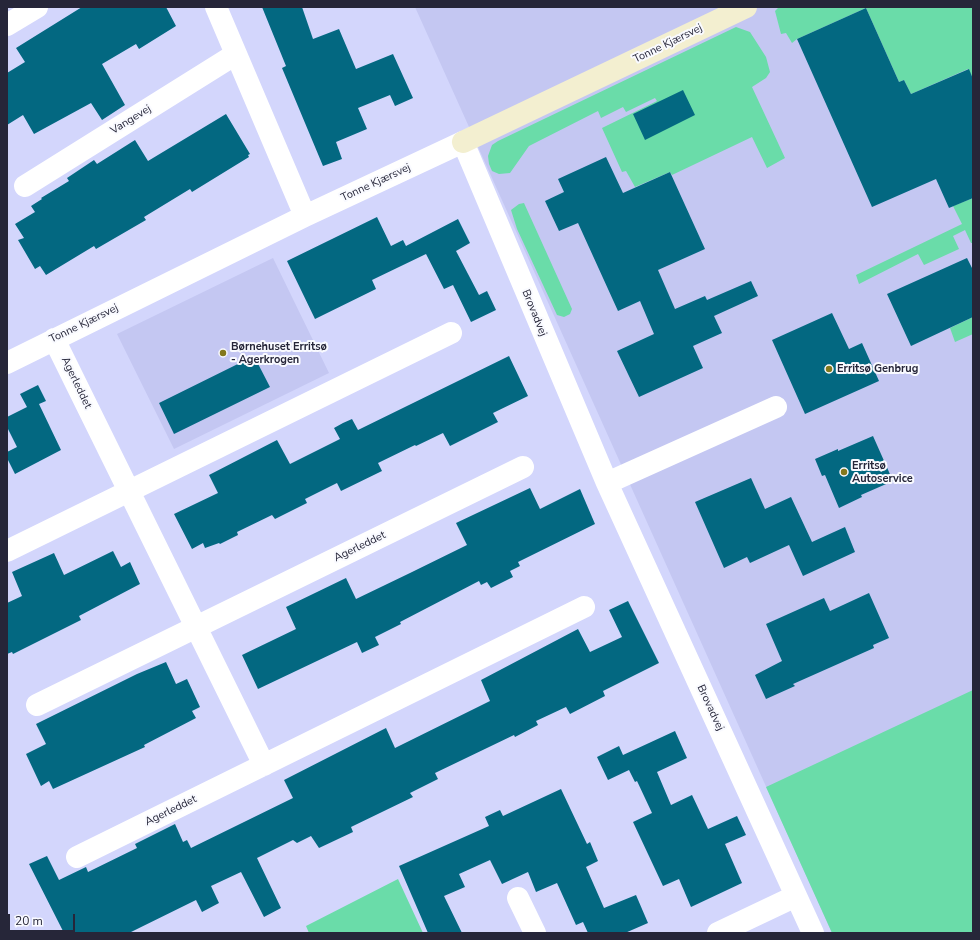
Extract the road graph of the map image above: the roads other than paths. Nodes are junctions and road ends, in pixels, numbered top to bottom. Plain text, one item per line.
1 (37, 7) edge
2 (216, 7) edge
3 (746, 7) edge
4 (7, 25) edge
5 (236, 54) junction
6 (462, 142) junction
7 (25, 186) dead end
8 (305, 216) junction
9 (451, 333) dead end
10 (54, 339) junction
11 (7, 363) edge
12 (776, 407) dead end
13 (523, 467) dead end
14 (607, 483) junction
15 (130, 491) junction
16 (7, 551) edge
17 (584, 607) dead end
18 (197, 627) junction
19 (38, 705) dead end
20 (264, 765) junction
21 (77, 857) dead end
22 (796, 896) junction
23 (518, 898) dead end
24 (535, 933) edge
25 (718, 933) edge
26 (813, 933) edge

1 - 4 street
2 - 5 street
3 - 6 street, Tonne Kjærsvej
5 - 7 street, Vangevej
5 - 8 street
6 - 8 street, Tonne Kjærsvej
6 - 14 street, Brovadvej
8 - 10 street, Tonne Kjærsvej
9 - 15 street
10 - 11 street, Tonne Kjærsvej
10 - 15 street, Agerleddet
12 - 14 street
13 - 18 street, Agerleddet
14 - 22 street, Brovadvej
15 - 16 street
15 - 18 street, Agerleddet
17 - 20 street, Agerleddet
18 - 19 street, Agerleddet
18 - 20 street, Agerleddet
20 - 21 street, Agerleddet
22 - 25 street
22 - 26 street, Brovadvej
23 - 24 street

